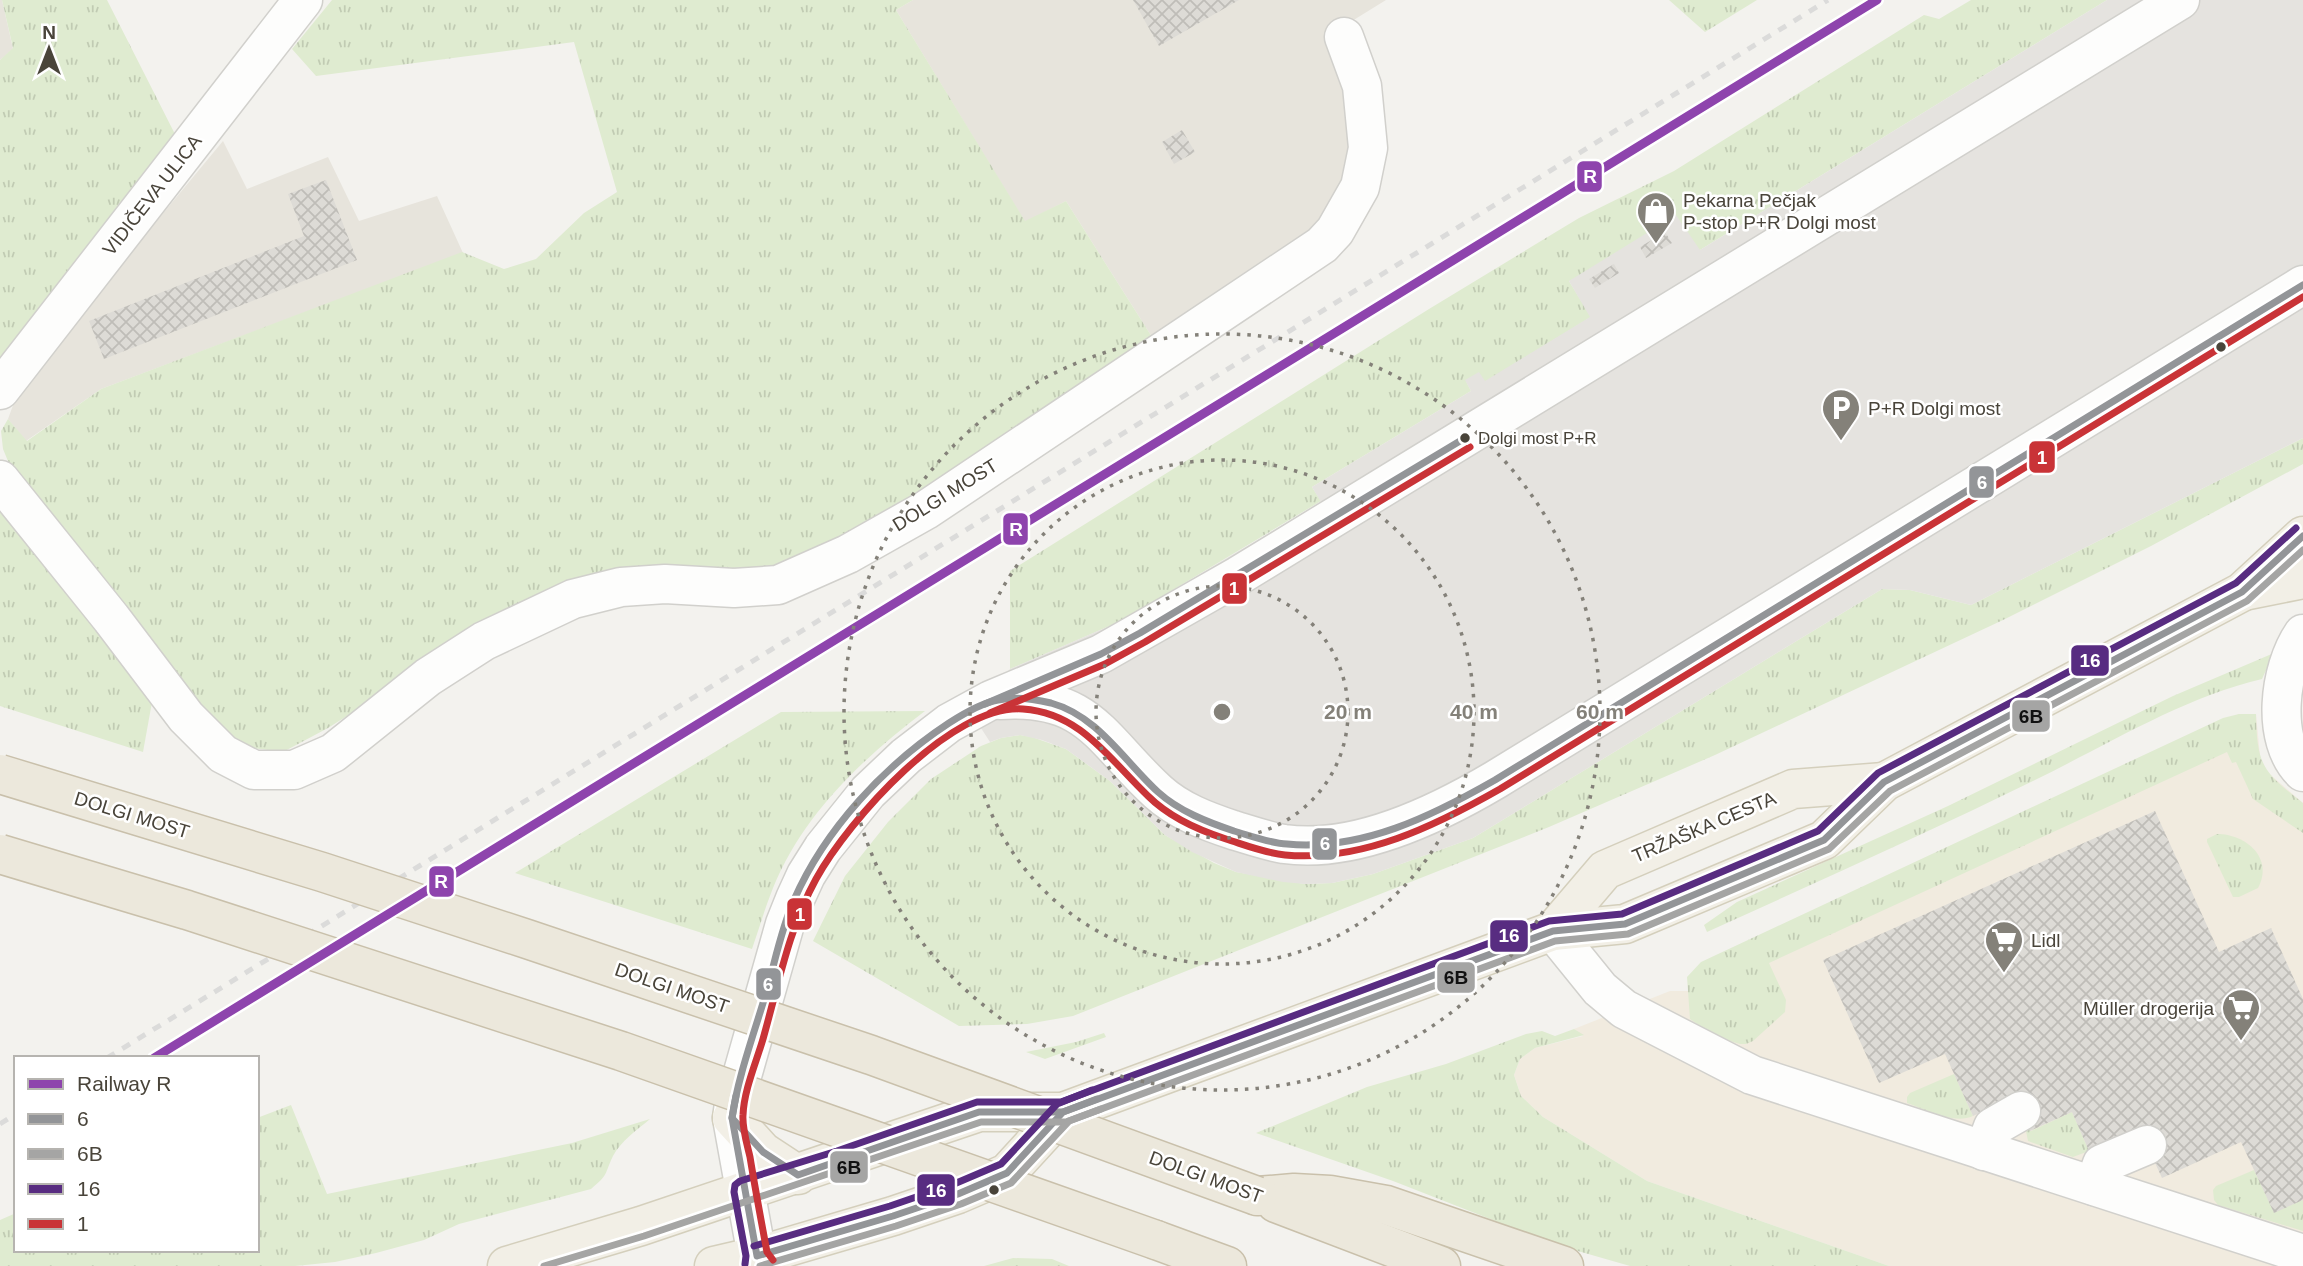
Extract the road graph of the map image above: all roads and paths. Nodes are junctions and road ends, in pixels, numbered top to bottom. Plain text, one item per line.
1 (303, 0) edge
2 (2180, 0) edge
3 (1344, 37) dead end
4 (2303, 285) edge
5 (0, 390) edge
6 (0, 480) edge
7 (2303, 536) edge
8 (2303, 579) edge
9 (2242, 592) junction
10 (2303, 635) edge
11 (991, 700) junction
12 (2303, 772) edge
13 (0, 775) edge
14 (1884, 782) junction
15 (0, 854) edge
16 (1553, 931) junction
17 (2021, 1111) dead end
18 (1063, 1112) junction
19 (732, 1118) junction
20 (2147, 1145) dead end
21 (1984, 1151) junction
22 (798, 1175) junction
23 (2095, 1186) junction
24 (744, 1191) junction
25 (1257, 1196) junction
26 (1166, 1253) edge
27 (2303, 1254) edge
28 (759, 1263) edge
29 (507, 1266) edge
30 (714, 1266) edge
31 (1227, 1266) edge
32 (1441, 1266) edge
33 (1564, 1266) edge

1 - 5 street, VIDIČEVA ULICA
2 - 11 street
3 - 6 street, DOLGI MOST
4 - 11 street
7 - 9 main road, TRŽAŠKA CESTA
8 - 9 main road, TRŽAŠKA CESTA
9 - 14 main road, TRŽAŠKA CESTA
10 - 12 street
11 - 19 street
13 - 25 highway, DOLGI MOST, bridge
14 - 16 main road, TRŽAŠKA CESTA
14 - 16 main road, TRŽAŠKA CESTA
15 - 26 highway, bridge
16 - 18 main road, TRŽAŠKA CESTA
16 - 21 street
17 - 21 street
18 - 22 main road, TRŽAŠKA CESTA
18 - 28 main road, TRŽAŠKA CESTA
19 - 22 main road
19 - 24 street
20 - 23 street
21 - 23 street
22 - 24 main road, TRŽAŠKA CESTA
23 - 27 street
24 - 28 street
24 - 29 main road, TRŽAŠKA CESTA
25 - 32 highway, DOLGI MOST
25 - 33 highway
26 - 31 highway
28 - 30 main road, TRŽAŠKA CESTA

